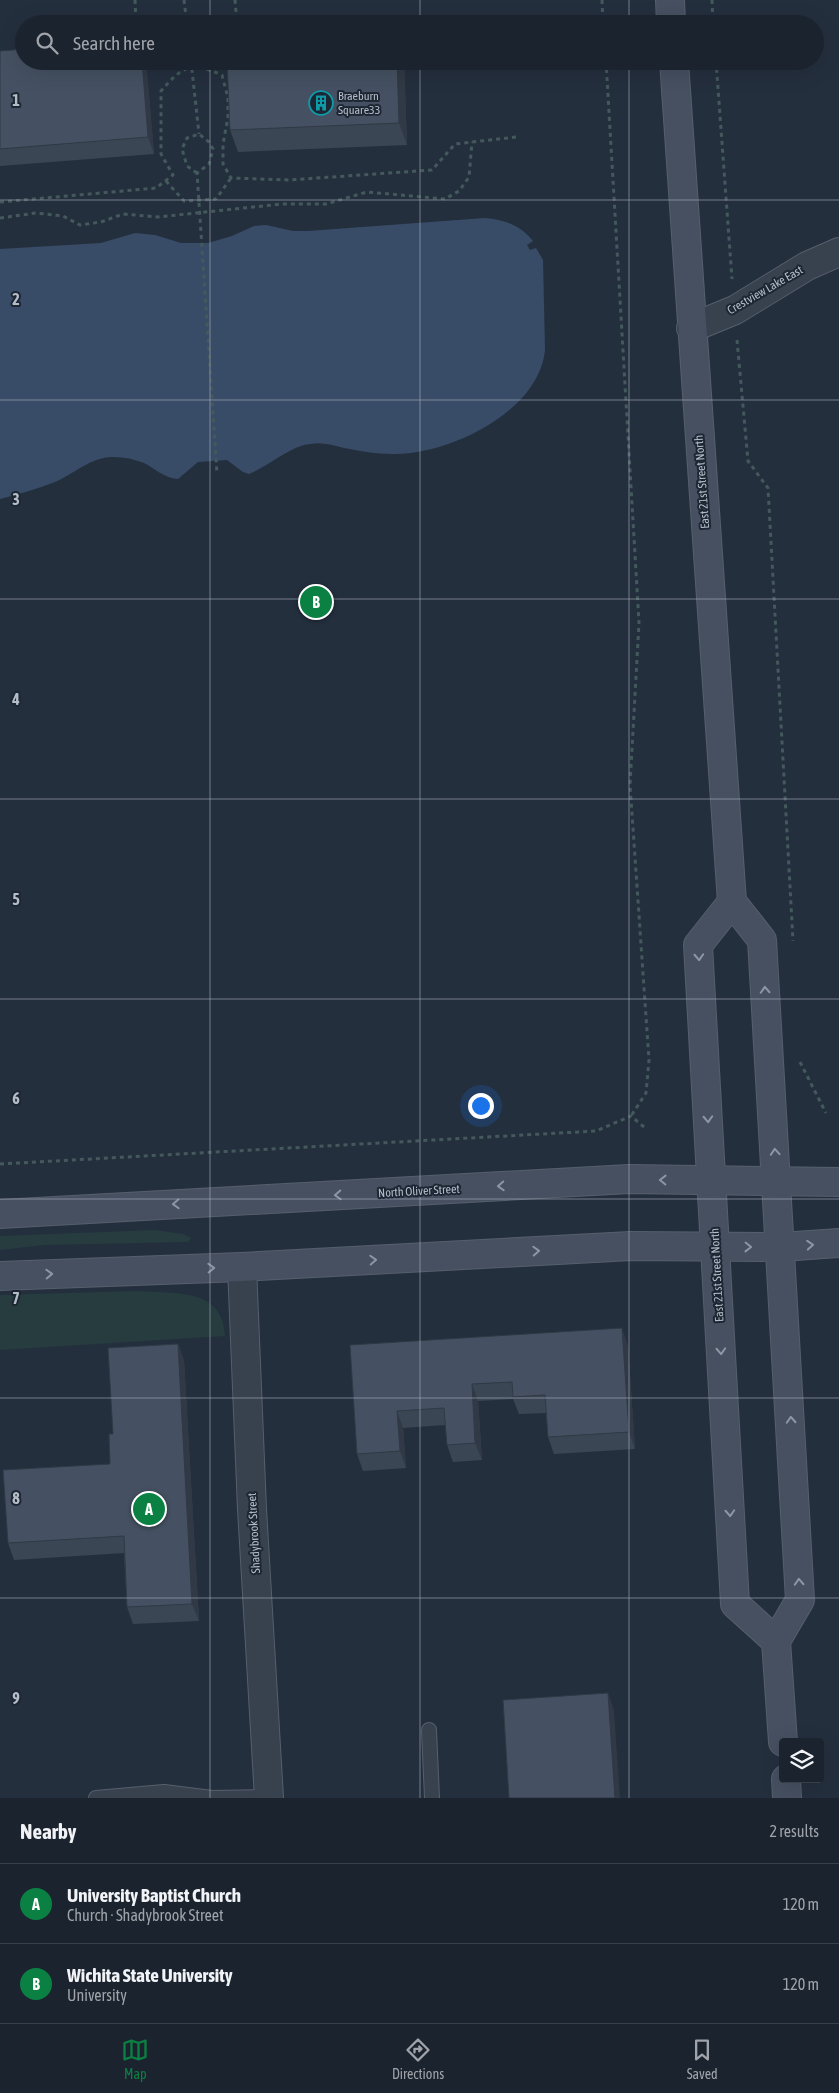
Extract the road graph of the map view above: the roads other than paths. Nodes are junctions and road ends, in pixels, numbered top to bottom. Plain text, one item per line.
1 (670, 0) edge
2 (671, 15) edge
3 (675, 70) edge
4 (839, 252) edge
5 (690, 328) junction
6 (732, 902) junction
7 (712, 1180) junction
8 (777, 1181) junction
9 (839, 1182) edge
10 (0, 1214) edge
11 (839, 1243) edge
12 (715, 1246) junction
13 (781, 1247) junction
14 (242, 1267) junction
15 (0, 1276) edge
16 (776, 1641) junction
17 (429, 1730) dead end
18 (783, 1738) edge
19 (786, 1783) edge
20 (269, 1797) edge
21 (96, 1798) edge
22 (432, 1798) edge
23 (787, 1798) edge

1 - 2 main road
3 - 5 main road, East 21st Street North
4 - 5 street, Crestview Lake East
5 - 6 main road, East 21st Street North
6 -> 7 main road, East 21st Street North
8 -> 6 main road
7 - 8 main road, North Oliver Street
7 -> 10 main road, North Oliver Street
7 - 12 main road, East 21st Street North
8 - 9 main road, North Oliver Street
8 - 13 main road
13 -> 11 main road
12 -> 13 main road
14 -> 12 main road
12 -> 16 main road, East 21st Street North
16 -> 13 main road
15 -> 14 main road
14 - 20 street, Shadybrook Street
16 - 18 main road
17 - 22 lane
19 - 23 main road
20 - 21 lane

